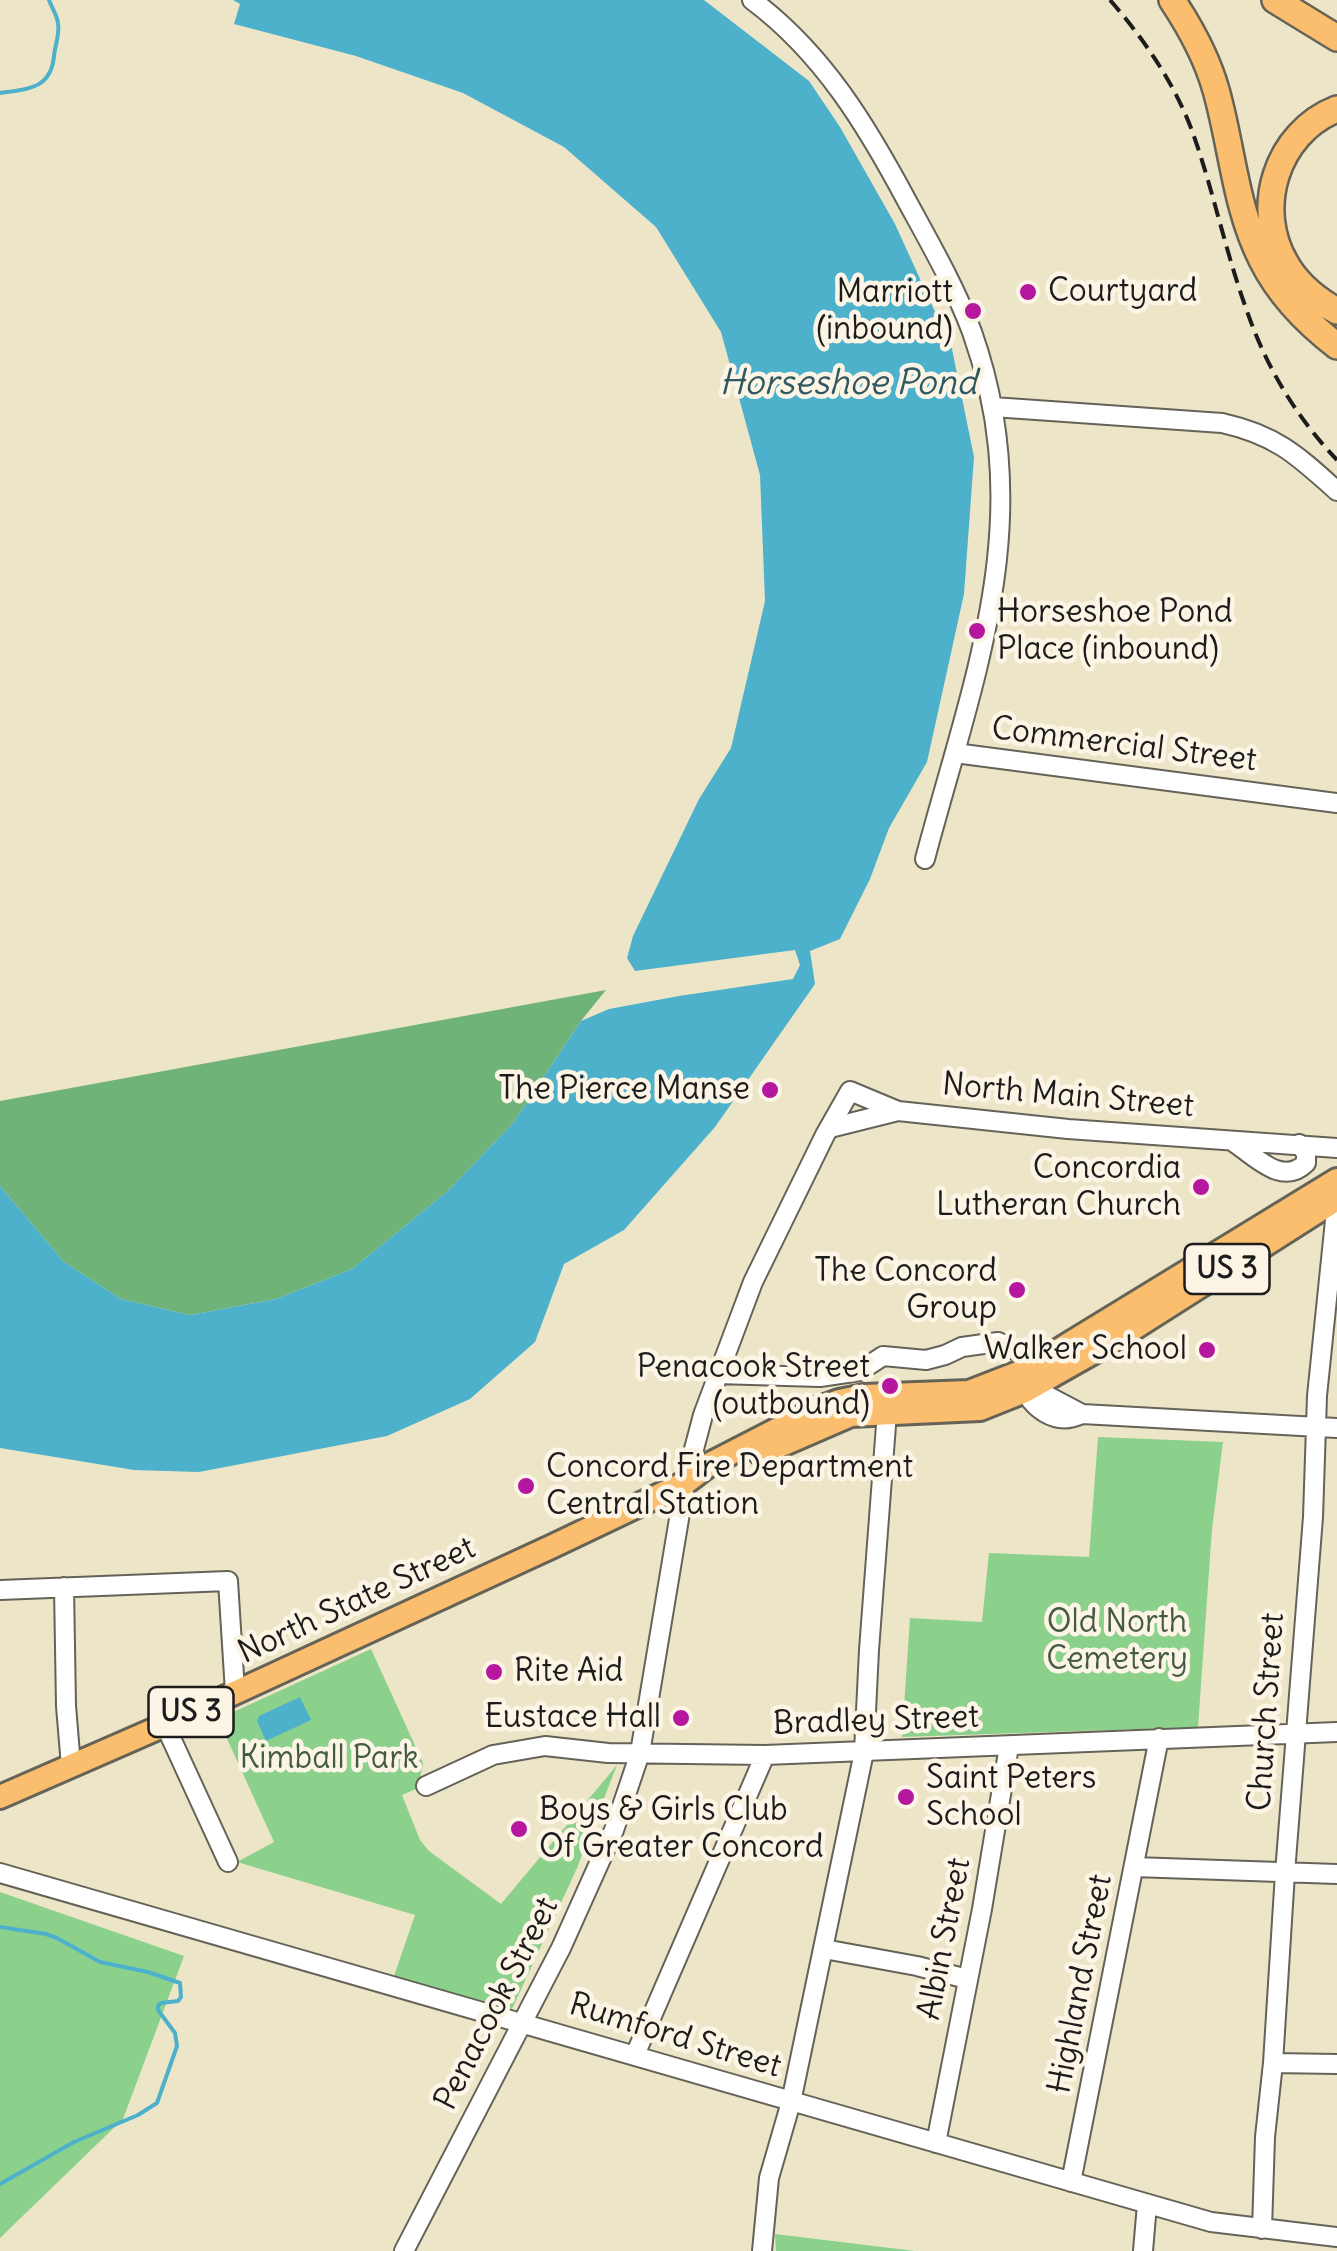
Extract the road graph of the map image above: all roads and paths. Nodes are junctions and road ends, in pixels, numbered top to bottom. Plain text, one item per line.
1 (752, 0) edge
2 (1172, 0) edge
3 (1276, 0) edge
4 (1337, 38) edge
5 (1337, 109) edge
6 (1337, 310) edge
7 (1337, 346) edge
8 (993, 407) junction
9 (1337, 491) edge
10 (955, 753) junction
11 (1337, 803) edge
12 (925, 859) dead end
13 (850, 1091) joint
14 (898, 1111) junction
15 (830, 1128) junction
16 (1232, 1141) junction
17 (1299, 1144) junction
18 (1337, 1148) edge
19 (1337, 1180) edge
20 (1337, 1200) edge
21 (717, 1374) junction
22 (1028, 1378) junction
23 (1317, 1403) junction
24 (1337, 1405) edge
25 (887, 1412) junction
26 (1317, 1426) junction
27 (1337, 1428) edge
28 (685, 1484) junction
29 (64, 1587) junction
30 (0, 1590) edge
31 (235, 1692) junction
32 (165, 1725) junction
33 (1337, 1732) edge
34 (1297, 1734) junction
35 (1158, 1738) junction
36 (1009, 1746) junction
37 (864, 1752) junction
38 (640, 1753) junction
39 (766, 1755) junction
40 (70, 1766) junction
41 (426, 1786) dead end
42 (0, 1797) edge
43 (228, 1862) dead end
44 (1134, 1867) junction
45 (0, 1873) edge
46 (1285, 1873) junction
47 (1337, 1874) edge
48 (824, 1949) junction
49 (968, 1979) junction
50 (522, 2022) junction
51 (635, 2055) junction
52 (1273, 2063) junction
53 (1337, 2064) edge
54 (791, 2102) junction
55 (936, 2143) junction
56 (1072, 2182) junction
57 (1147, 2204) junction
58 (1262, 2228) junction
59 (1337, 2237) edge
60 (404, 2251) edge
61 (762, 2251) edge
62 (1143, 2251) edge

1 - 8 street, Commercial Street
2 - 7 highway
3 - 4 highway
5 - 6 highway
8 - 9 street
8 - 10 street, Commercial Street
10 - 11 street, Commercial Street
10 - 12 street
13 - 14 street, North Main Street
13 - 15 street, Penacook Street
14 - 15 street, North Main Street
14 - 16 street, North Main Street
15 - 21 street, Penacook Street
16 - 17 street, North Main Street
16 - 17 street, North Main Street
17 - 18 street, North Main Street
19 - 22 main road, US 3
20 - 22 main road, US 3
20 - 23 street, Church Street
21 - 22 street
21 - 28 street, Penacook Street
22 - 25 main road, North State Street / US 3
22 - 26 street
22 - 28 main road, North State Street / US 3
23 - 24 street
23 - 26 street, Church Street
25 - 28 main road, North State Street / US 3
25 - 37 street
26 - 27 street
26 - 34 street, Church Street
28 - 31 main road, North State Street / US 3
28 - 38 street, Penacook Street
29 - 30 street
29 - 31 street
29 - 40 street
31 - 32 main road, North State Street / US 3
32 - 40 main road, North State Street / US 3
32 - 43 street
33 - 34 street, Bradley Street
34 - 35 street, Bradley Street
34 - 46 street, Church Street
35 - 36 street, Bradley Street
35 - 44 street, Highland Street
36 - 37 street, Bradley Street
36 - 49 street, Albin Street
37 - 39 street, Bradley Street
37 - 48 street
38 - 39 street, Bradley Street
38 - 41 street, Bradley Street
38 - 50 street, Penacook Street
39 - 51 street
40 - 42 main road, North State Street / US 3
44 - 46 street
44 - 56 street, Highland Street
45 - 50 street, Rumford Street
46 - 47 street
46 - 52 street, Church Street
48 - 49 street
48 - 54 street
49 - 55 street, Albin Street
50 - 51 street, Rumford Street
50 - 60 street, Penacook Street
51 - 54 street, Rumford Street
52 - 53 street
52 - 58 street, Church Street
54 - 55 street, Rumford Street
54 - 61 street
55 - 56 street, Rumford Street
56 - 57 street, Rumford Street
57 - 58 street, Rumford Street
57 - 62 street
58 - 59 street, Rumford Street

